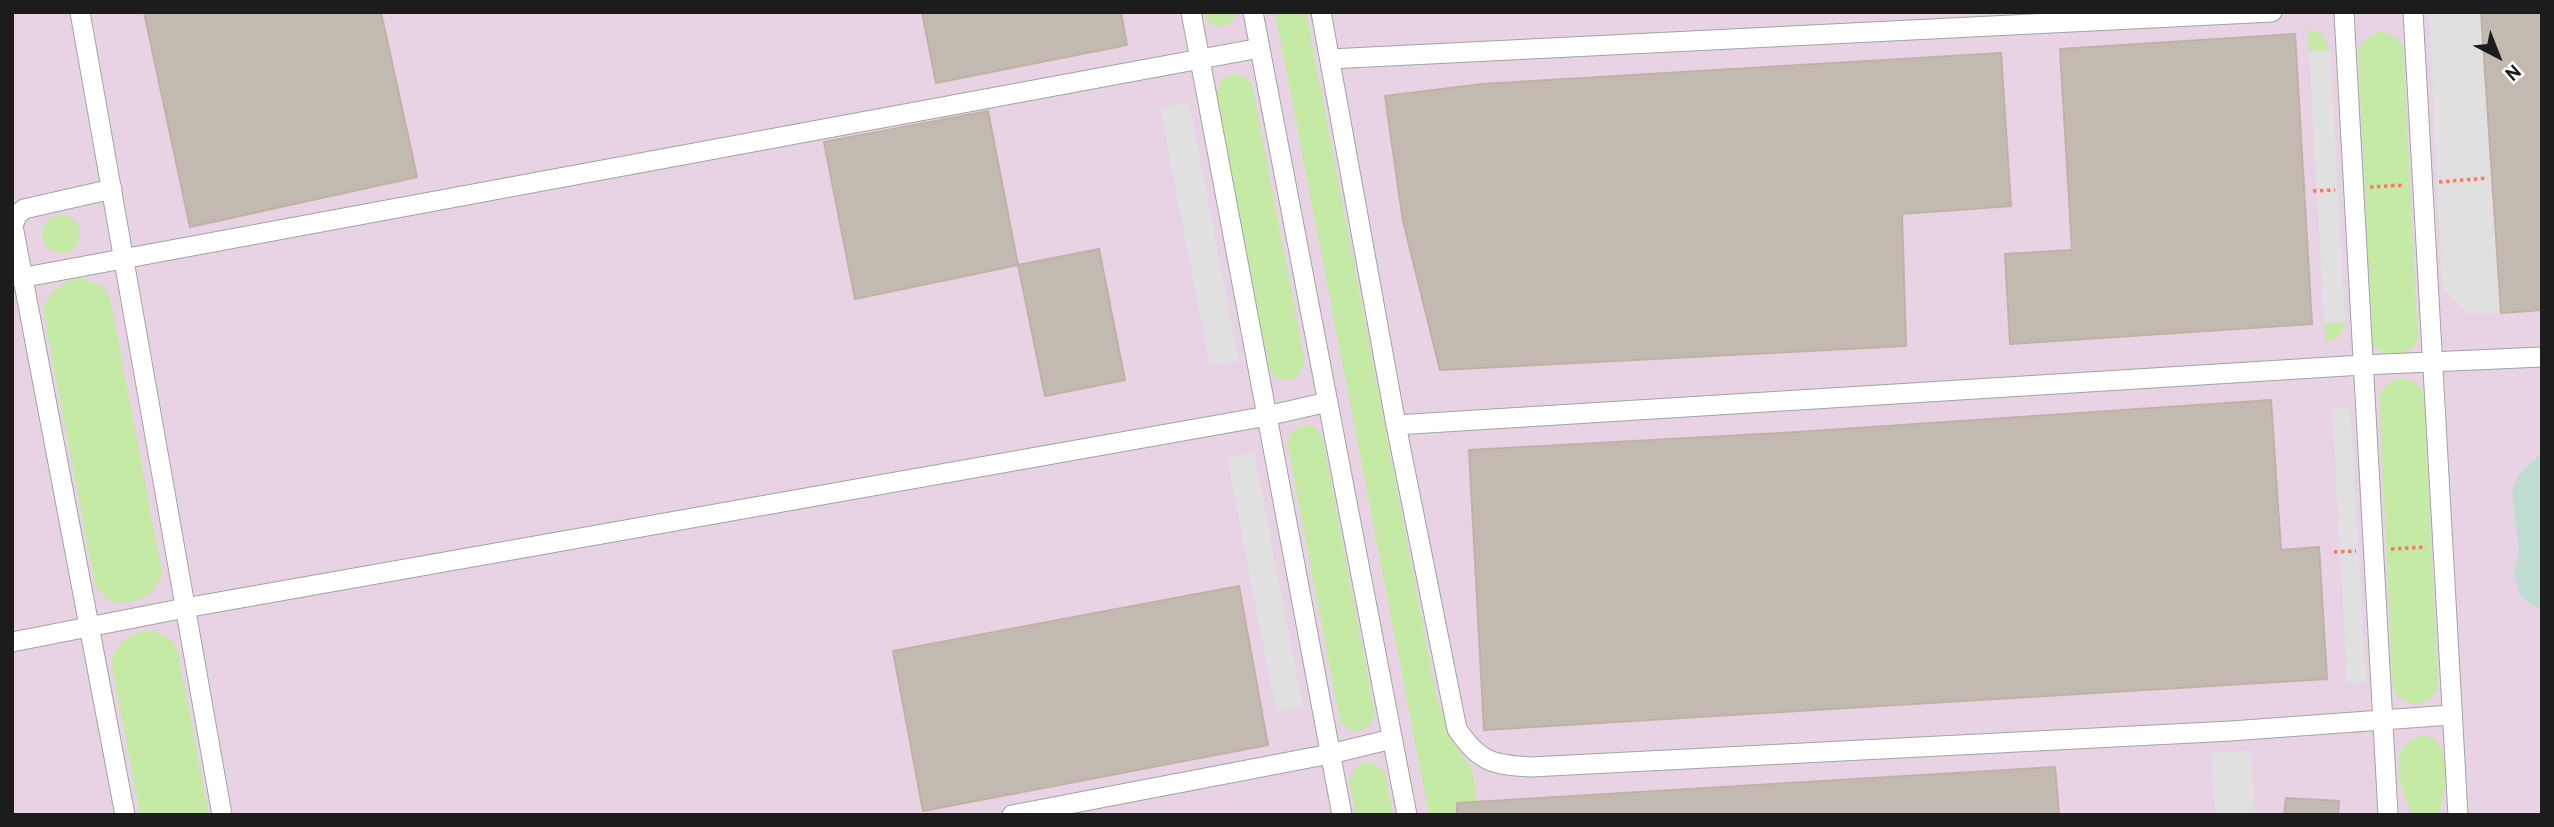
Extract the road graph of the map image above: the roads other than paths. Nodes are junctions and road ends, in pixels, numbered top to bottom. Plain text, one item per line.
1 (80, 12) edge
2 (1191, 12) edge
3 (1254, 12) edge
4 (1321, 12) edge
5 (2272, 12) edge
6 (2344, 12) edge
7 (2413, 12) edge
8 (1260, 48) junction
9 (1199, 57) junction
10 (1330, 59) junction
11 (112, 189) junction
12 (125, 257) junction
13 (20, 278) junction
14 (2542, 357) edge
15 (2431, 364) junction
16 (2362, 365) junction
17 (1328, 402) junction
18 (1267, 416) junction
19 (1396, 425) junction
20 (185, 608) junction
21 (88, 628) junction
22 (12, 642) edge
23 (2451, 715) junction
24 (2381, 719) junction
25 (1392, 739) junction
26 (1330, 754) junction
27 (125, 815) edge
28 (222, 815) edge
29 (1012, 815) edge
30 (1342, 815) edge
31 (1407, 815) edge
32 (2388, 815) edge
33 (2458, 815) edge

1 - 11 lane
2 - 9 lane
3 - 8 lane
4 - 10 lane
5 - 10 lane
6 - 16 lane
7 - 15 lane
8 - 9 lane
8 - 17 lane
9 - 12 lane
9 - 18 lane
10 - 19 lane
11 - 12 lane
11 - 13 lane
12 - 13 lane
12 - 20 lane
13 - 21 lane
14 - 15 lane
15 - 16 lane
15 - 23 lane
16 - 19 lane
16 - 24 lane
17 - 18 lane
17 - 25 lane
18 - 20 lane
18 - 26 lane
19 - 24 lane
20 - 21 lane
20 - 28 lane
21 - 22 lane
21 - 27 lane
23 - 24 lane
23 - 33 lane
24 - 32 lane
25 - 26 lane
25 - 31 lane
26 - 29 lane
26 - 30 lane

